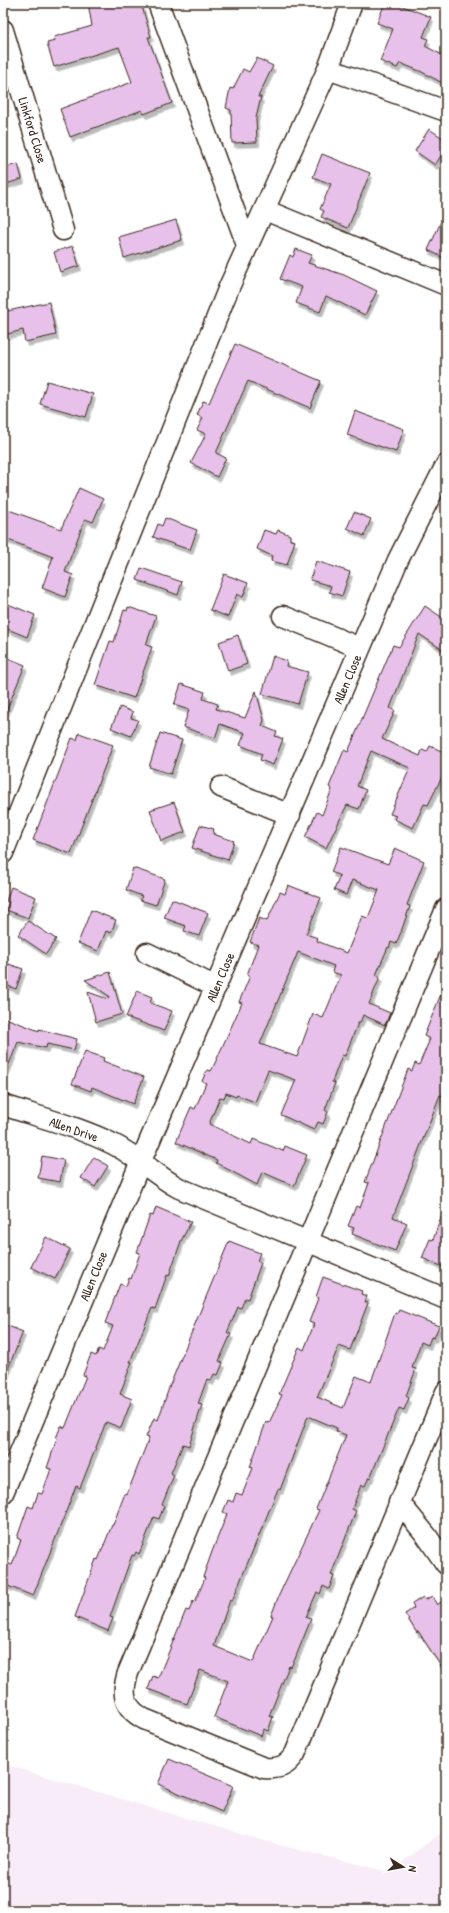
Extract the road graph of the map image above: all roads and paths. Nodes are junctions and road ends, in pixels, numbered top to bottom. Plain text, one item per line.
1 (158, 3) edge
2 (352, 3) edge
3 (3, 30) edge
4 (328, 69) junction
5 (446, 111) edge
6 (265, 210) junction
7 (64, 230) dead end
8 (247, 245) junction
9 (446, 284) edge
10 (446, 465) edge
11 (283, 616) dead end
12 (360, 648) junction
13 (221, 787) dead end
14 (290, 815) junction
15 (3, 853) edge
16 (446, 909) edge
17 (147, 953) dead end
18 (216, 987) junction
19 (3, 1105) edge
20 (141, 1161) junction
21 (308, 1241) junction
22 (446, 1299) edge
23 (446, 1392) edge
24 (3, 1494) edge
25 (399, 1502) junction
26 (446, 1564) edge

1 - 8 street
2 - 4 street
3 - 7 street, Linkford Close
4 - 5 street
4 - 6 street
6 - 8 street
6 - 9 street
8 - 15 street
10 - 12 street, Allen Close
11 - 12 street
12 - 14 street, Allen Close
13 - 14 street
14 - 18 street, Allen Close
16 - 21 street
17 - 18 street
18 - 20 street, Allen Close
19 - 20 street, Allen Drive
20 - 21 street, Allen Drive
20 - 24 street, Allen Close
21 - 22 street, Allen Drive
21 - 25 street
23 - 25 street
25 - 26 street

